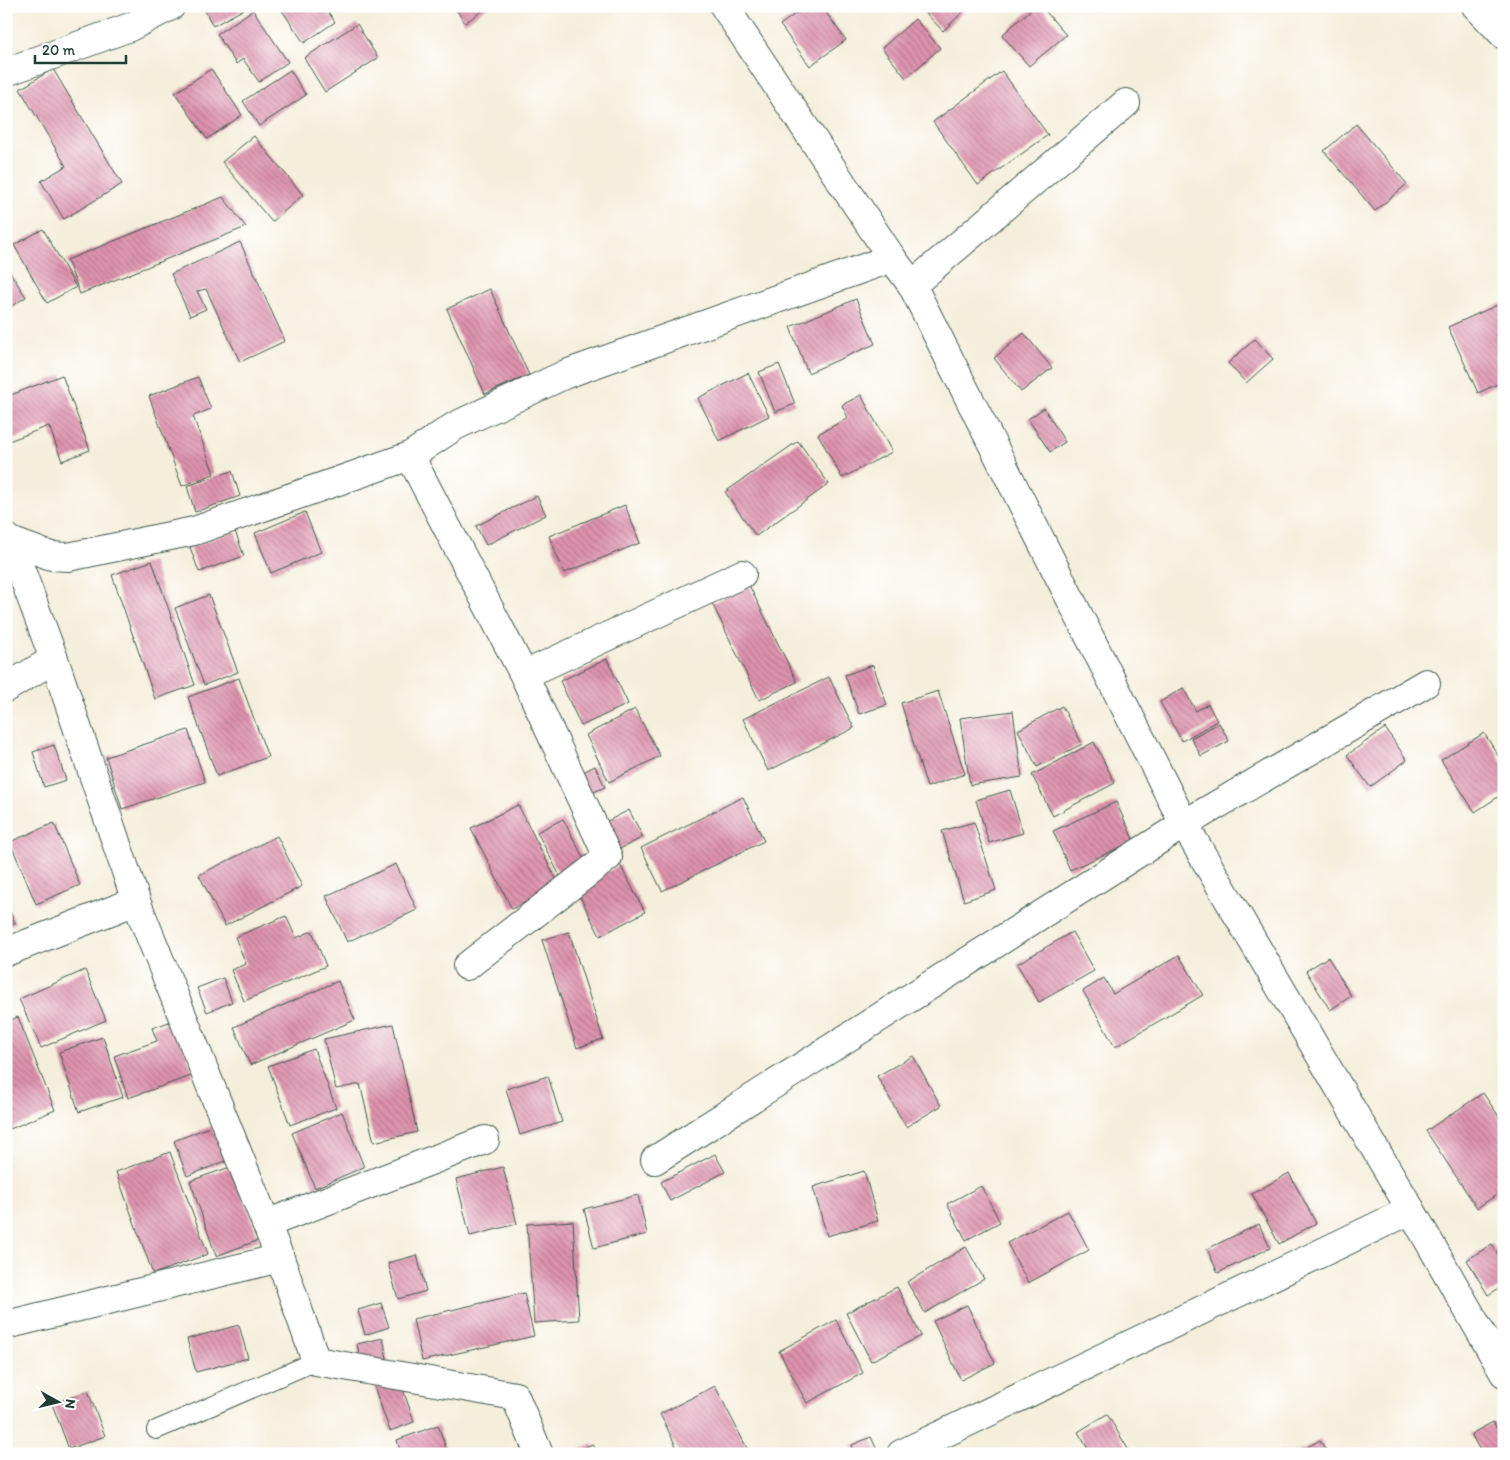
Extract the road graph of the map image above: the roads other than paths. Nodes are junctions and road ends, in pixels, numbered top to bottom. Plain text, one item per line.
1 (171, 6) edge
2 (724, 6) edge
3 (1476, 6) edge
4 (1504, 35) edge
5 (6, 72) edge
6 (1126, 103) dead end
7 (892, 258) junction
8 (912, 285) junction
9 (410, 456) junction
10 (7, 538) edge
11 (12, 568) edge
12 (742, 574) dead end
13 (54, 659) junction
14 (524, 675) junction
15 (1426, 683) dead end
16 (6, 688) edge
17 (1184, 824) junction
18 (136, 901) junction
19 (6, 952) edge
20 (467, 966) dead end
21 (486, 1140) dead end
22 (655, 1160) dead end
23 (1411, 1210) junction
24 (266, 1224) junction
25 (280, 1258) junction
26 (6, 1324) edge
27 (316, 1362) junction
28 (1504, 1373) edge
29 (156, 1430) dead end
30 (539, 1454) edge
31 (901, 1454) edge

1 - 5 street
2 - 7 street
3 - 4 street
6 - 8 street
7 - 8 street
7 - 9 street
8 - 17 street
9 - 10 street
9 - 14 street
10 - 11 street
11 - 13 street
12 - 14 street
13 - 16 street
13 - 18 street
14 - 20 street
15 - 17 street
17 - 22 street
17 - 23 street
18 - 19 street
18 - 24 street
21 - 24 street
23 - 28 street
23 - 31 street
24 - 25 street
25 - 26 street
25 - 27 street
27 - 29 lane
27 - 30 street

